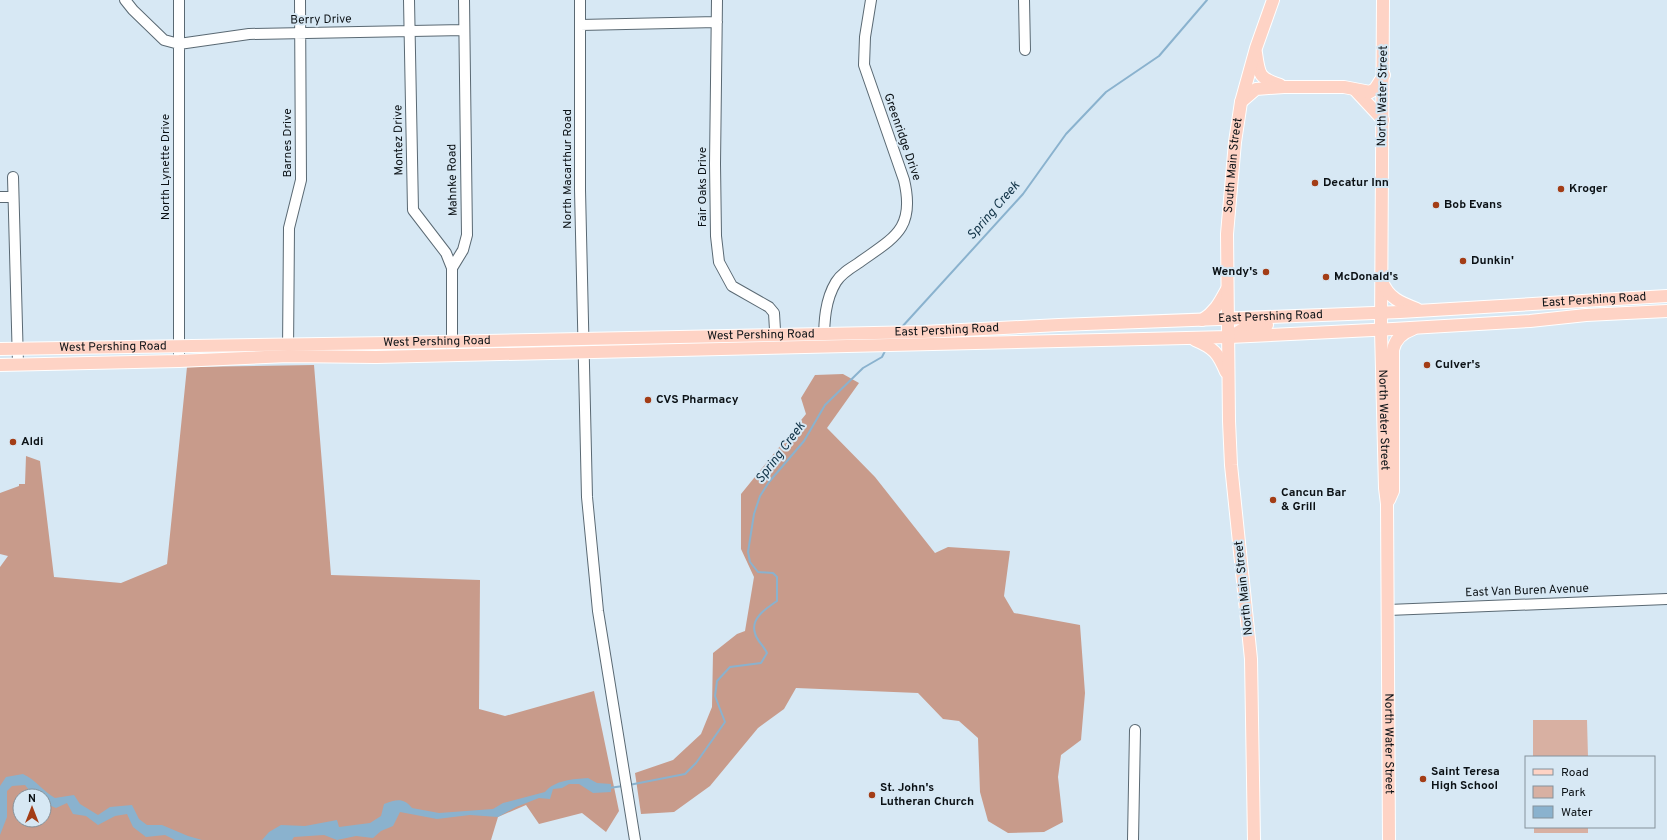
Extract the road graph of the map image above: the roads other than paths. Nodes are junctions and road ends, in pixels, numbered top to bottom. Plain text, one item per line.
1 (125, 0) edge
2 (179, 0) edge
3 (300, 0) edge
4 (409, 0) edge
5 (464, 0) edge
6 (580, 0) edge
7 (717, 0) edge
8 (871, 0) edge
9 (1024, 0) edge
10 (1273, 0) edge
11 (1383, 0) edge
12 (717, 22) junction
13 (580, 25) junction
14 (464, 30) junction
15 (410, 31) junction
16 (301, 33) junction
17 (179, 44) junction
18 (1256, 48) junction
19 (1025, 50) dead end
20 (1384, 74) junction
21 (1284, 86) junction
22 (1356, 91) junction
23 (1241, 102) junction
24 (1383, 120) junction
25 (13, 177) dead end
26 (0, 197) edge
27 (12, 197) junction
28 (452, 268) junction
29 (1382, 278) junction
30 (1228, 286) junction
31 (1667, 296) edge
32 (1422, 310) junction
33 (1667, 311) edge
34 (1382, 312) junction
35 (1286, 316) junction
36 (1228, 319) junction
37 (1202, 320) junction
38 (1414, 328) junction
39 (1381, 330) junction
40 (824, 332) junction
41 (874, 332) joint
42 (775, 334) junction
43 (1229, 337) junction
44 (583, 338) junction
45 (1190, 338) junction
46 (452, 341) junction
47 (392, 343) junction
48 (824, 346) junction
49 (180, 347) junction
50 (776, 347) junction
51 (18, 348) junction
52 (0, 349) edge
53 (288, 350) junction
54 (583, 352) junction
55 (452, 355) junction
56 (320, 357) junction
57 (179, 361) junction
58 (18, 364) junction
59 (0, 365) edge
60 (1229, 378) junction
61 (1387, 504) junction
62 (1667, 599) edge
63 (1388, 610) junction
64 (1135, 730) dead end
65 (635, 840) edge
66 (1133, 840) edge
67 (1254, 840) edge
68 (1389, 840) edge

1 - 17 street
2 - 17 street, North Lynette Drive
3 - 16 street, Barnes Drive
4 - 15 street, Montez Drive
5 - 14 street, Mahnke Road
6 - 13 street, North Macarthur Road
7 - 12 street, Fair Oaks Drive
8 - 40 street, Greenridge Drive
9 - 19 street
10 - 18 main road, South Main Street
11 - 20 main road, North Water Street
12 - 13 street
12 - 42 street, Fair Oaks Drive
13 - 44 street, North Macarthur Road
14 - 15 street, Berry Drive
14 - 28 street, Mahnke Road
15 - 16 street, Berry Drive
15 - 28 street, Montez Drive
16 - 17 street, Berry Drive
16 - 53 street, Barnes Drive
17 - 49 street, North Lynette Drive
18 - 21 main road
18 - 23 main road, South Main Street
20 - 22 main road
20 - 24 main road, North Water Street
21 - 22 main road
21 - 23 main road
22 - 24 main road
23 - 30 main road, South Main Street
24 - 29 main road, North Water Street
25 - 27 street
26 - 27 street
27 - 51 street
28 - 46 street
29 - 32 main road
29 - 34 main road, North Water Street
30 - 36 main road, South Main Street
30 - 37 main road
31 - 32 main road, East Pershing Road
32 - 34 main road, East Pershing Road
33 - 38 main road, West Pershing Road
34 - 35 main road, East Pershing Road
34 - 39 main road, North Water Street
35 - 36 main road, East Pershing Road
35 - 43 main road
36 - 37 main road, East Pershing Road
36 - 43 main road, South Main Street
37 - 41 main road, East Pershing Road
38 - 39 main road, West Pershing Road
38 - 61 main road
39 - 43 main road, West Pershing Road
39 - 61 main road, North Water Street
40 - 41 main road, West Pershing Road
40 - 42 main road, West Pershing Road
40 - 48 street, Greenridge Drive
42 - 44 main road, West Pershing Road
42 - 50 street, Fair Oaks Drive
43 - 45 main road, West Pershing Road
43 - 60 main road, North Main Street
44 - 46 main road, West Pershing Road
44 - 54 street, North Macarthur Road
45 - 48 main road, West Pershing Road
45 - 60 main road
46 - 47 main road, West Pershing Road
46 - 55 street
47 - 53 main road, West Pershing Road
47 - 56 main road
48 - 50 main road, West Pershing Road
49 - 51 main road, West Pershing Road
49 - 53 main road, West Pershing Road
49 - 57 street, North Lynette Drive
50 - 54 main road, West Pershing Road
51 - 52 main road, West Pershing Road
51 - 58 street
53 - 56 main road, West Pershing Road
53 - 57 main road, West Pershing Road
54 - 55 main road, West Pershing Road
54 - 65 street, North Macarthur Road
55 - 56 main road, West Pershing Road
57 - 58 main road, West Pershing Road
58 - 59 main road, West Pershing Road
60 - 67 main road, North Main Street
61 - 63 main road, North Water Street
62 - 63 street, East Van Buren Avenue
63 - 68 main road, North Water Street
64 - 66 street

